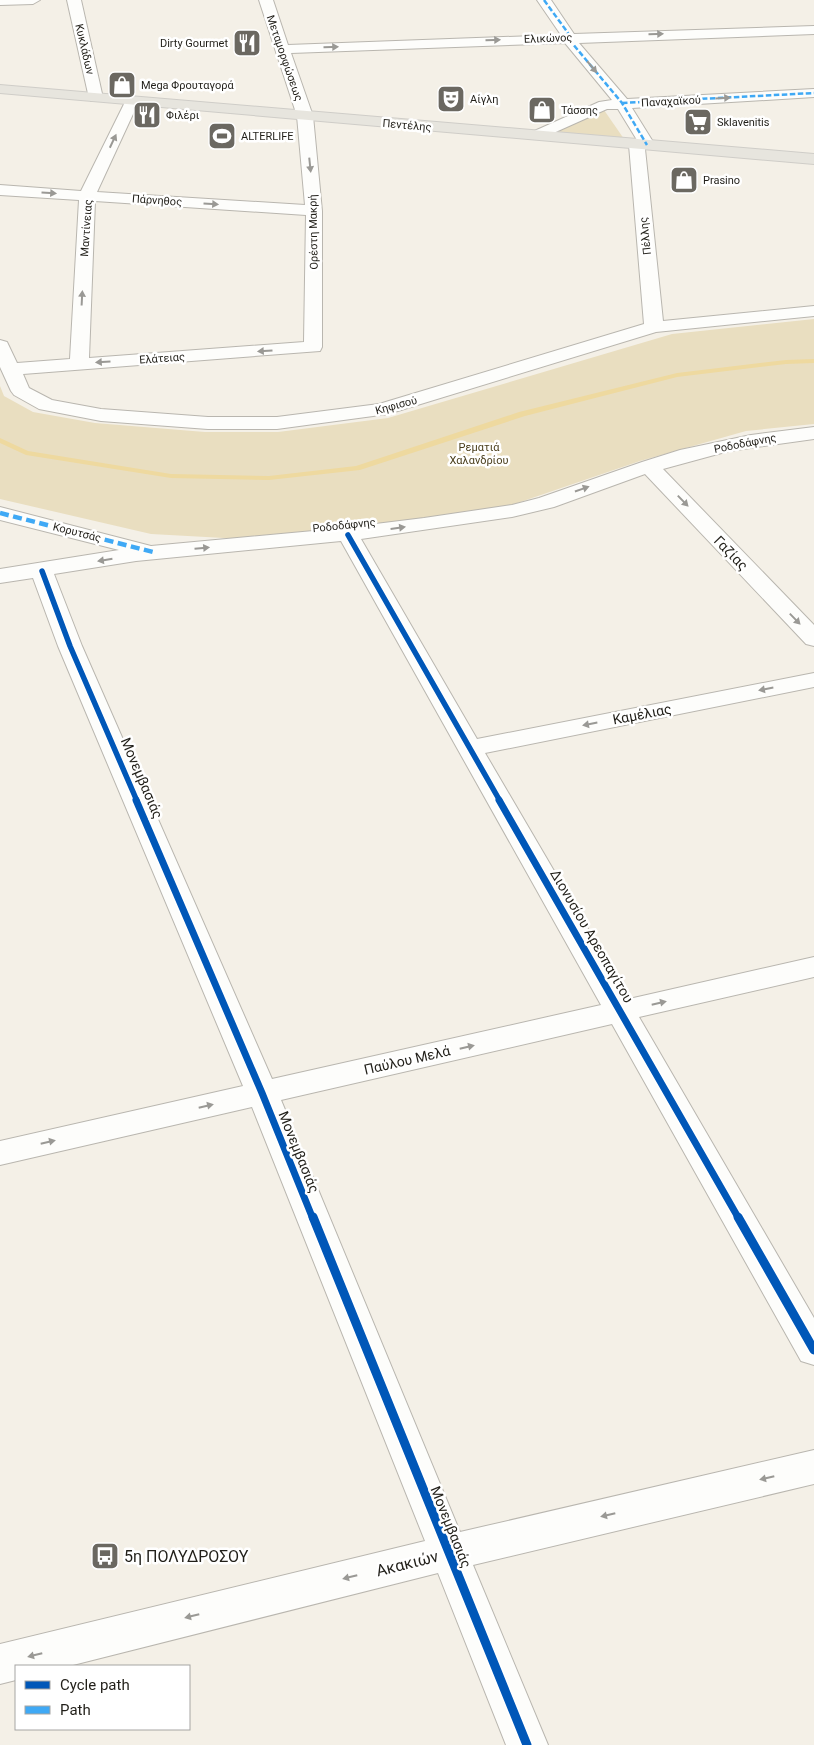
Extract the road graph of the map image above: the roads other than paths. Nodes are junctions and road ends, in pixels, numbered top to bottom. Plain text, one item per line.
1 (11, 0) edge
2 (33, 0) edge
3 (74, 0) edge
4 (266, 0) edge
5 (544, 0) edge
6 (0, 1) edge
7 (814, 30) edge
8 (567, 37) junction
9 (282, 49) junction
10 (0, 89) edge
11 (814, 93) edge
12 (96, 98) junction
13 (132, 101) junction
14 (622, 103) junction
15 (304, 116) junction
16 (535, 136) junction
17 (642, 145) junction
18 (814, 159) edge
19 (0, 190) edge
20 (88, 196) junction
21 (314, 210) junction
22 (814, 311) edge
23 (654, 327) junction
24 (0, 346) edge
25 (313, 347) joint
26 (79, 364) junction
27 (11, 369) junction
28 (814, 433) edge
29 (649, 466) junction
30 (0, 513) edge
31 (348, 535) junction
32 (154, 552) junction
33 (42, 570) junction
34 (0, 576) edge
35 (814, 639) edge
36 (814, 680) edge
37 (470, 748) junction
38 (814, 967) edge
39 (620, 1012) junction
40 (262, 1093) junction
41 (0, 1153) edge
42 (814, 1350) edge
43 (814, 1467) edge
44 (448, 1553) junction
45 (0, 1664) edge
46 (527, 1745) edge

1 - 2 street
1 - 6 street
3 - 12 street, Κυκλάδων
4 - 9 street, Μεταμορφώσεως
5 - 8 street, Πέλλης
8 -> 7 street, Ελικώνος
9 -> 8 street, Ελικώνος
8 -> 14 street, Πέλλης
9 - 15 street, Μεταμορφώσεως
10 - 12 main road, Πεντέλης
14 -> 11 street, Παναχαϊκού
12 - 13 main road, Πεντέλης
13 - 15 main road, Πεντέλης
20 -> 13 street, Μαντίνειας
14 - 16 street, Παναχαϊκού
14 - 17 street, Πέλλης
15 - 16 main road, Πεντέλης
15 -> 21 street, Ορέστη Μακρή
16 - 17 main road, Πεντέλης
17 - 18 main road, Πεντέλης
17 - 23 street, Πέλλης
19 -> 20 street, Πάρνηθος
20 -> 21 street, Πάρνηθος
26 -> 20 street, Μαντίνειας
21 - 25 street, Ορέστη Μακρή
22 - 23 street, Κηφισού
23 - 27 street, Κηφισού
24 - 27 street, Κηφισού
25 -> 26 street, Ελάτειας
26 - 27 street, Ελάτειας
28 - 29 street, Ροδοδάφνης
31 -> 29 street, Ροδοδάφνης
29 -> 35 street, Γαζίας
30 - 32 street, Κορυτσάς
32 -> 31 street, Ροδοδάφνης
31 - 37 street, Διονυσίου Αρεοπαγίτου
32 -> 33 street, Ροδοδάφνης
33 - 34 street, Ροδοδάφνης
33 - 40 street, Μονεμβασιάς
36 -> 37 street, Καμέλιας
37 - 39 street, Διονυσίου Αρεοπαγίτου
39 -> 38 street, Παύλου Μελά
40 -> 39 street, Παύλου Μελά
39 - 42 street, Διονυσίου Αρεοπαγίτου
41 -> 40 street, Παύλου Μελά
40 - 44 street, Μονεμβασιάς
43 -> 44 street, Ακακιών
44 -> 45 street, Ακακιών
44 - 46 street, Μονεμβασιάς

